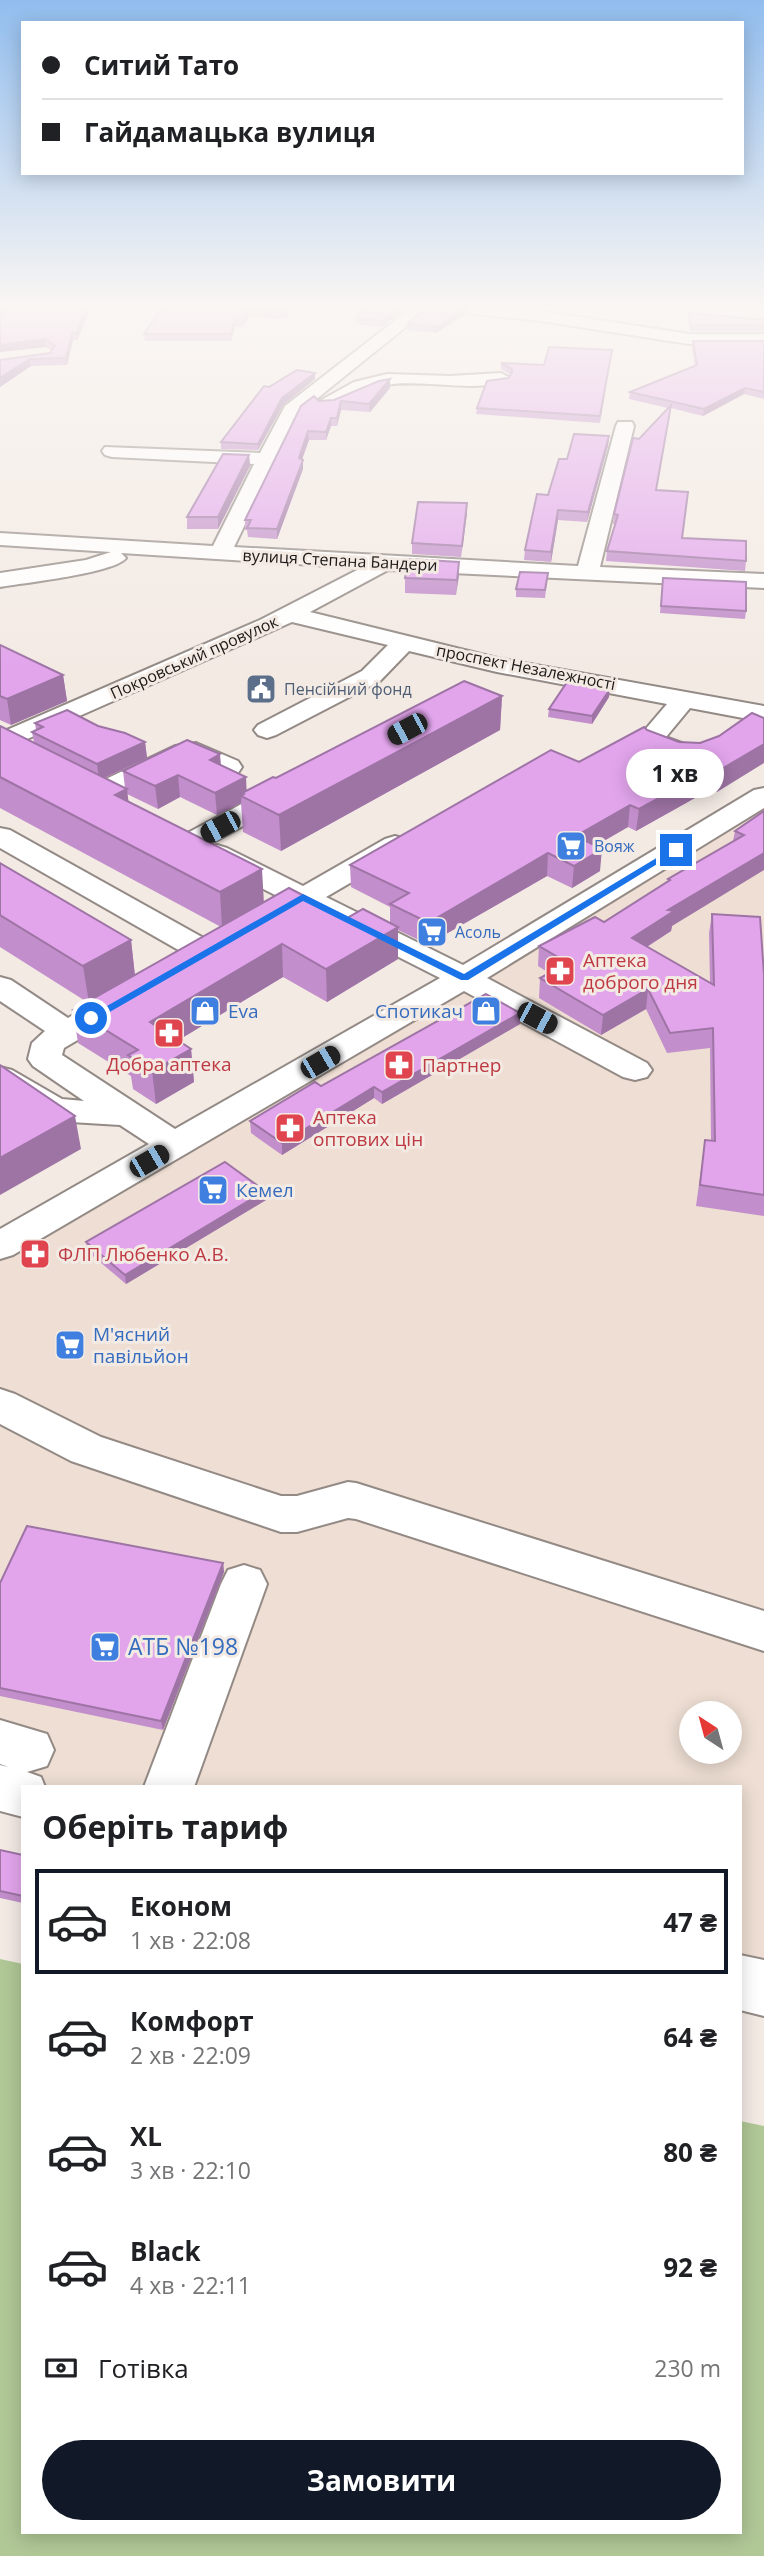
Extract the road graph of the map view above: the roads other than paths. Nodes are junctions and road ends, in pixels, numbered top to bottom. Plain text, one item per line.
1 (282, 428) edge
2 (624, 428) edge
3 (112, 451) dead end
4 (266, 459) junction
5 (0, 539) edge
6 (131, 547) junction
7 (220, 553) junction
8 (383, 563) junction
9 (587, 573) junction
10 (0, 580) edge
11 (764, 581) edge
12 (289, 614) junction
13 (404, 642) junction
14 (678, 706) junction
15 (70, 713) junction
16 (764, 714) edge
17 (96, 725) edge
18 (267, 730) dead end
19 (0, 743) edge
20 (29, 758) edge
21 (229, 767) edge
22 (308, 780) edge
23 (764, 796) edge
24 (132, 812) edge
25 (419, 831) edge
26 (0, 836) edge
27 (303, 897) junction
28 (207, 953) junction
29 (464, 978) junction
30 (0, 987) edge
31 (68, 1032) junction
32 (635, 1070) dead end
33 (0, 1077) edge
34 (128, 1114) junction
35 (176, 1146) junction
36 (6, 1235) edge
37 (0, 1405) edge
38 (244, 1584) dead end
39 (764, 1631) edge
40 (167, 1782) edge
41 (742, 1982) edge
42 (764, 1988) edge

1 - 4 street
2 - 9 street
3 - 4 street
4 - 7 street
5 - 6 street, вулиця Степана Бандери
6 - 7 street, вулиця Степана Бандери
6 - 10 street
7 - 8 street, вулиця Степана Бандери
8 - 9 street, вулиця Степана Бандери
8 - 12 street, Покровський провулок
9 - 11 street, вулиця Степана Бандери
12 - 13 street, проспект Незалежності
12 - 15 street, Покровський провулок
13 - 14 street, проспект Незалежності
13 - 18 street
14 - 14 street
14 - 16 street, проспект Незалежності
15 - 17 street
15 - 19 street, Покровський провулок
19 - 20 street
21 - 24 street
22 - 27 street
23 - 29 street
25 - 27 street
26 - 28 street
27 - 28 street
27 - 29 street
28 - 31 street
29 - 32 street
29 - 35 street
30 - 31 street
31 - 34 street
33 - 34 street
34 - 35 street
35 - 36 street
37 - 39 street
38 - 40 street
41 - 42 street

